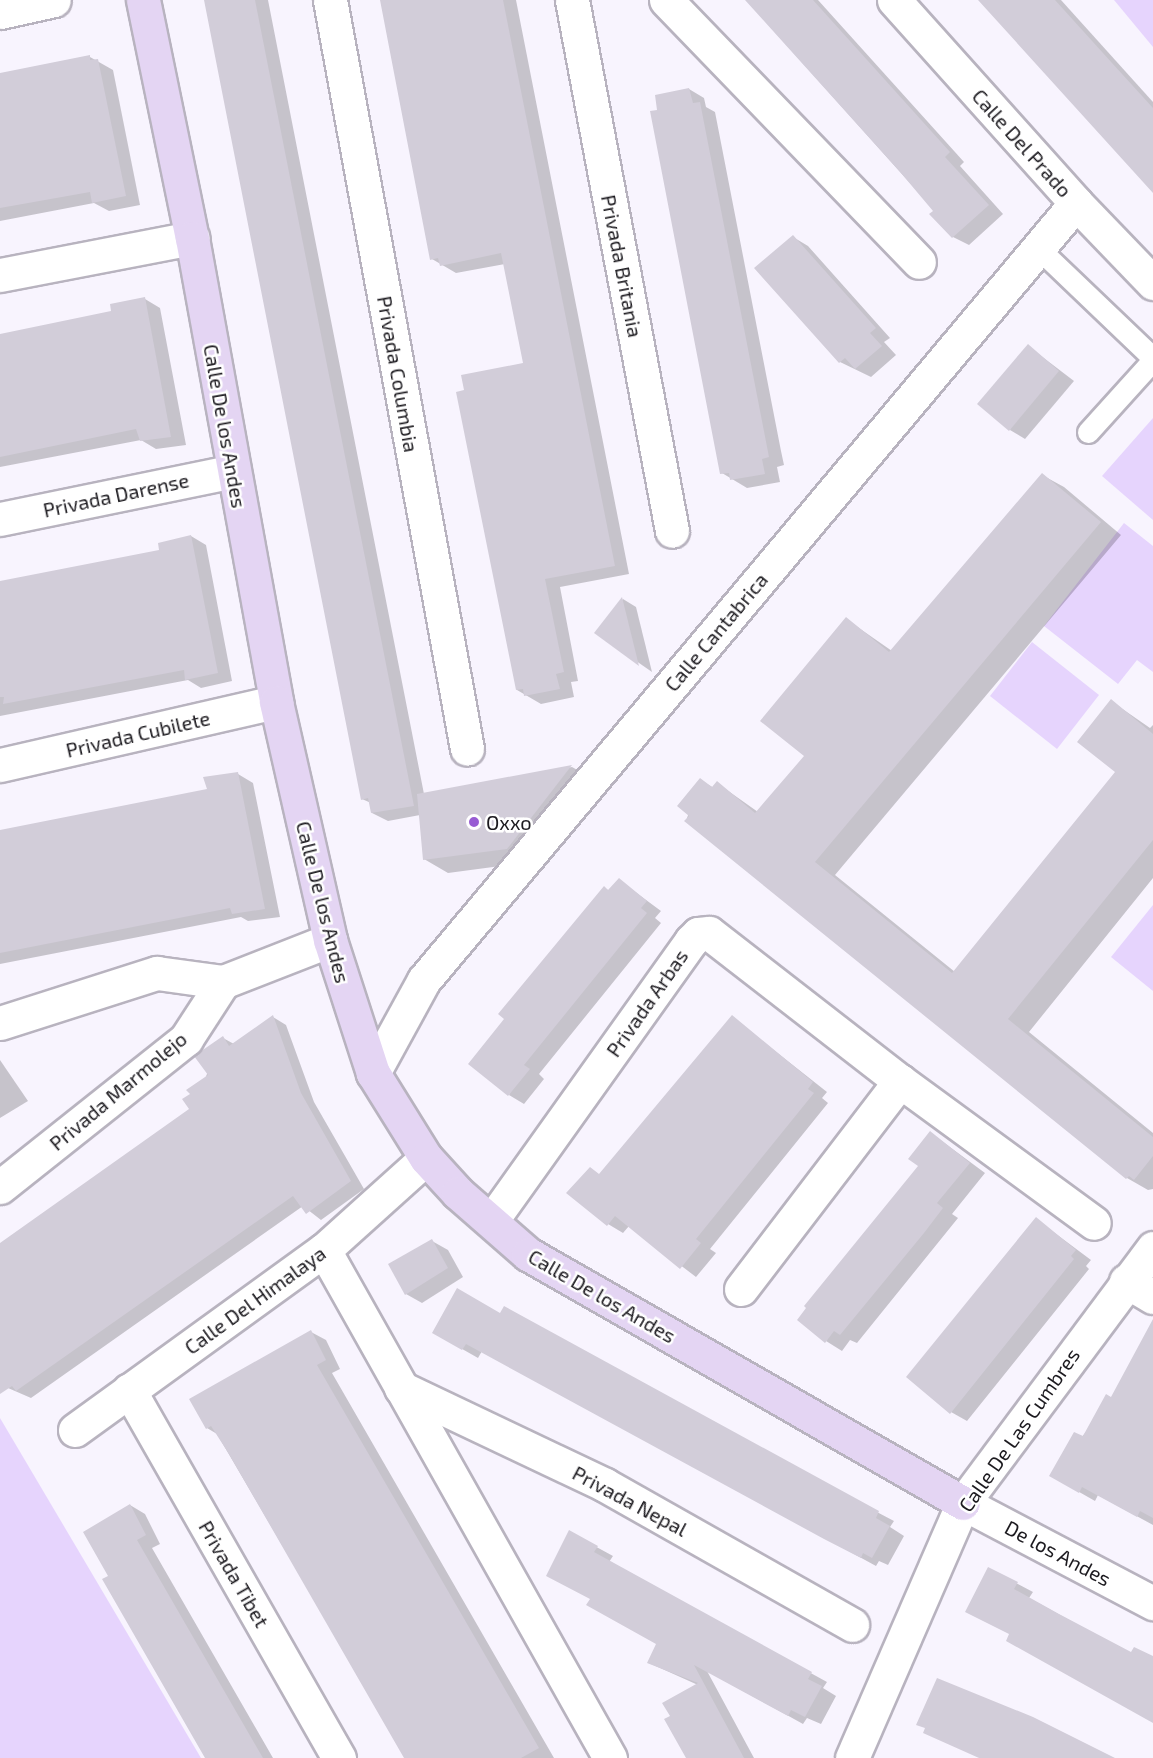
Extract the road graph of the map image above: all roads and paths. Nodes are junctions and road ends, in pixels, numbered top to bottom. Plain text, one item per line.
1 (54, 0) edge
2 (143, 0) edge
3 (330, 0) edge
4 (572, 0) edge
5 (666, 0) edge
6 (894, 0) edge
7 (0, 12) edge
8 (1076, 203) junction
9 (192, 238) junction
10 (1038, 248) junction
11 (920, 261) dead end
12 (0, 275) edge
13 (1153, 284) edge
14 (1153, 359) edge
15 (1088, 432) dead end
16 (233, 471) junction
17 (0, 519) edge
18 (672, 531) dead end
19 (276, 702) junction
20 (467, 749) dead end
21 (0, 765) edge
22 (330, 940) junction
23 (223, 982) junction
24 (0, 1023) edge
25 (373, 1073) junction
26 (900, 1081) junction
27 (426, 1158) junction
28 (0, 1187) edge
29 (492, 1220) junction
30 (1094, 1224) dead end
31 (1153, 1248) edge
32 (324, 1250) junction
33 (741, 1289) dead end
34 (1140, 1289) edge
35 (401, 1388) junction
36 (129, 1390) junction
37 (75, 1430) dead end
38 (963, 1503) junction
39 (1153, 1603) edge
40 (852, 1625) dead end
41 (339, 1758) edge
42 (610, 1758) edge
43 (852, 1758) edge

1 - 7 street
2 - 9 street, Calle De los Andes
3 - 20 street, Privada Columbia
4 - 18 street, Privada Britania
5 - 11 street
6 - 8 street, Calle Del Prado
8 - 10 street, Calle Cantabrica
8 - 13 street, Calle Del Prado
9 - 12 street
9 - 16 street, Calle De los Andes
10 - 14 lane
10 - 25 street, Calle Cantabrica
14 - 15 lane
16 - 17 street, Privada Darense
16 - 19 street, Calle De los Andes
19 - 21 street, Privada Cubilete
19 - 22 street, Calle De los Andes
22 - 23 street
22 - 25 street, Calle De los Andes
23 - 24 street
23 - 28 street, Privada Marmolejo
25 - 27 street, Calle De los Andes
26 - 29 street, Privada Arbas
26 - 30 street, Privada Arbas
26 - 33 street
27 - 29 street, Calle De los Andes
27 - 32 street, Calle Del Himalaya
29 - 38 street, Calle De los Andes
31 - 34 street, Calle De Las Cumbres
32 - 35 street
32 - 36 street, Calle Del Himalaya
34 - 38 street, Calle De Las Cumbres
35 - 40 street, Privada Nepal
35 - 42 street
36 - 37 street, Calle Del Himalaya
36 - 41 street, Privada Tibet
38 - 39 street, De los Andes
38 - 43 street, Calle De Las Cumbres

